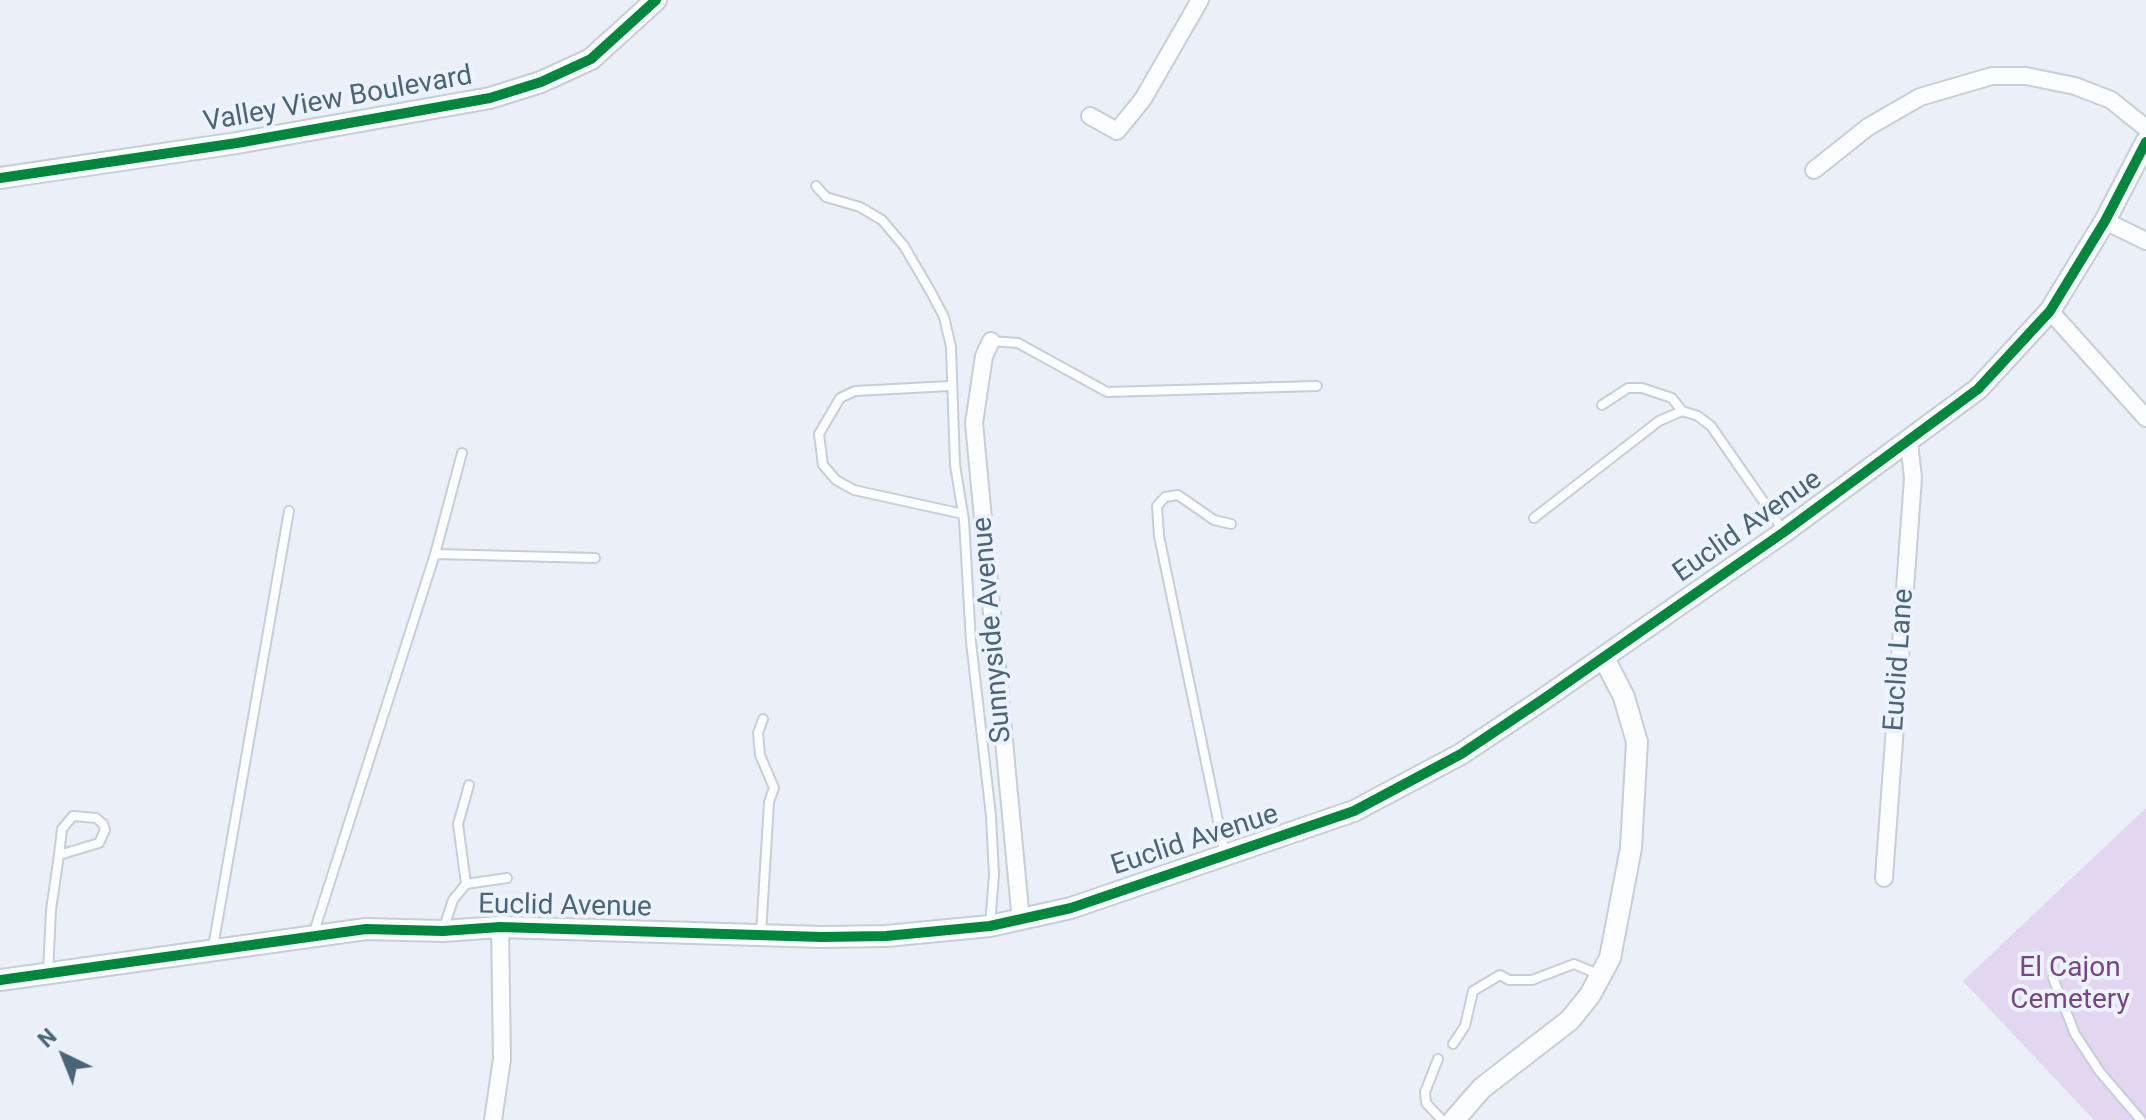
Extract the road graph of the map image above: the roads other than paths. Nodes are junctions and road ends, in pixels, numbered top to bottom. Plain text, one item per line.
1 (656, 0) edge
2 (1200, 0) edge
3 (1090, 116) dead end
4 (2146, 128) edge
5 (2146, 142) edge
6 (1814, 170) dead end
7 (0, 178) edge
8 (816, 186) dead end
9 (2105, 221) junction
10 (2146, 241) edge
11 (2050, 311) junction
12 (991, 341) joint
13 (950, 386) junction
14 (1317, 386) dead end
15 (1602, 405) dead end
16 (1682, 411) junction
17 (2146, 418) edge
18 (1909, 442) junction
19 (462, 453) dead end
20 (289, 511) dead end
21 (963, 514) junction
22 (1534, 518) dead end
23 (1231, 524) dead end
24 (1784, 532) junction
25 (435, 554) junction
26 (595, 558) dead end
27 (1604, 658) junction
28 (763, 719) dead end
29 (469, 785) dead end
30 (59, 855) junction
31 (1225, 855) junction
32 (507, 878) dead end
33 (1884, 878) dead end
34 (466, 884) junction
35 (1021, 921) junction
36 (990, 926) junction
37 (500, 927) junction
38 (443, 931) junction
39 (761, 935) junction
40 (313, 936) junction
41 (212, 952) junction
42 (48, 974) junction
43 (1601, 975) junction
44 (2053, 978) dead end
45 (0, 980) edge
46 (1453, 1044) dead end
47 (1438, 1059) dead end
48 (493, 1120) edge
49 (1442, 1120) edge
50 (1454, 1120) edge
51 (2141, 1120) edge

1 - 7 street, Valley View Boulevard
2 - 3 street
4 - 6 street
5 - 9 street, Euclid Avenue
8 - 13 lane
9 - 10 street
9 - 11 street, Euclid Avenue
11 - 17 street
11 - 18 street, Euclid Avenue
12 - 14 lane
12 - 35 street, Sunnyside Avenue
13 - 21 lane
13 - 21 lane
15 - 16 lane
16 - 22 lane
16 - 24 lane
18 - 24 street, Euclid Avenue
18 - 33 street, Euclid Lane
19 - 25 lane
20 - 41 lane
21 - 36 lane
23 - 31 lane
24 - 27 street, Euclid Avenue
25 - 26 lane
25 - 40 lane
27 - 31 street, Euclid Avenue
27 - 43 street
28 - 39 lane
29 - 34 lane
30 - 30 lane
30 - 42 lane
31 - 35 street, Euclid Avenue
32 - 34 lane
34 - 38 lane
35 - 36 street, Euclid Avenue
36 - 39 street, Euclid Avenue
37 - 38 street, Euclid Avenue
37 - 39 street, Euclid Avenue
37 - 48 street
38 - 40 street, Euclid Avenue
40 - 41 street, Euclid Avenue
41 - 42 street, Euclid Avenue
42 - 45 street, Euclid Avenue
43 - 46 lane
43 - 50 street
44 - 51 lane
47 - 49 lane

